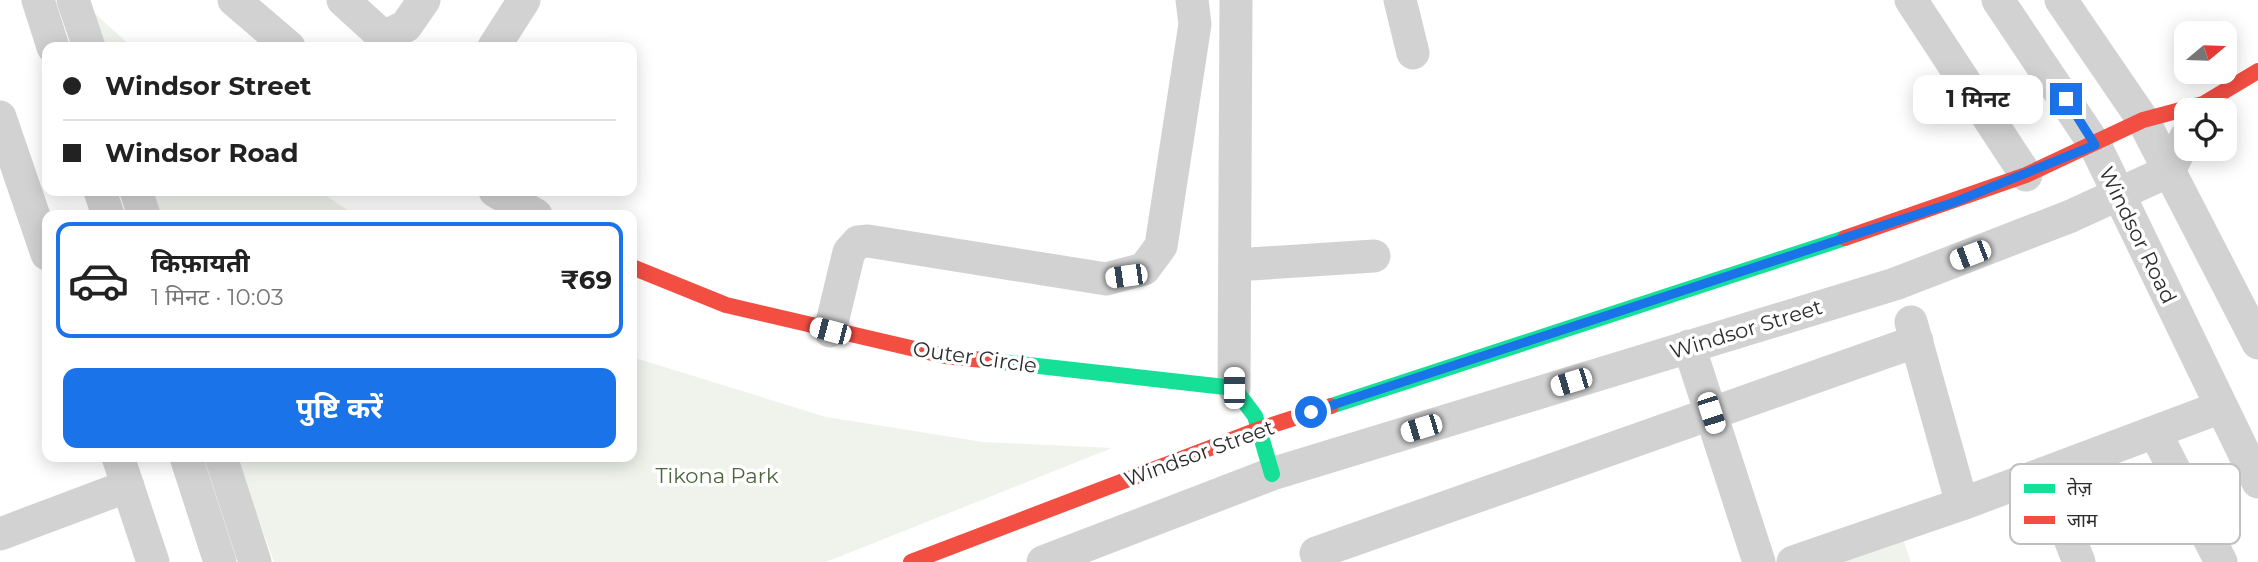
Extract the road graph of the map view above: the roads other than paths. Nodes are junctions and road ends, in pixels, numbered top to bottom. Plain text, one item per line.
1 (38, 0) edge
2 (73, 0) edge
3 (234, 0) edge
4 (343, 0) edge
5 (424, 0) edge
6 (524, 0) edge
7 (1192, 0) edge
8 (1236, 0) edge
9 (1400, 0) edge
10 (1910, 0) edge
11 (1998, 0) edge
12 (2061, 0) edge
13 (52, 42) edge
14 (87, 42) edge
15 (283, 42) edge
16 (497, 42) edge
17 (1413, 53) dead end
18 (2258, 71) edge
19 (2215, 98) edge
20 (2174, 113) edge
21 (0, 117) edge
22 (2143, 120) junction
23 (2095, 145) junction
24 (2174, 161) edge
25 (7, 164) edge
26 (2169, 171) junction
27 (2026, 175) junction
28 (2119, 195) junction
29 (504, 196) edge
30 (527, 210) edge
31 (42, 243) edge
32 (1374, 256) dead end
33 (1235, 265) junction
34 (637, 269) edge
35 (830, 331) junction
36 (2258, 343) edge
37 (1689, 346) junction
38 (1234, 388) junction
39 (2221, 407) junction
40 (1711, 413) junction
41 (1260, 429) junction
42 (2155, 432) junction
43 (188, 462) edge
44 (223, 462) edge
45 (2068, 464) edge
46 (2171, 464) edge
47 (123, 471) edge
48 (1272, 474) junction
49 (2258, 482) edge
50 (2010, 486) edge
51 (1962, 504) junction
52 (0, 534) edge
53 (2072, 544) edge
54 (2212, 544) edge
55 (1053, 560) edge
56 (153, 562) edge
57 (220, 562) edge
58 (255, 562) edge
59 (911, 562) edge
60 (1319, 562) edge
61 (1759, 562) edge
62 (1793, 562) edge
63 (2079, 562) edge
64 (2221, 562) edge

1 - 13 street
2 - 14 street
3 - 15 street
4 - 5 street
6 - 16 street
7 - 35 street
8 - 33 street
9 - 17 street
10 - 27 street
11 - 23 street, Windsor Road
12 - 22 street
18 - 19 street, Windsor Street
20 - 22 street, Windsor Street
21 - 25 street
22 - 23 street, Windsor Street
22 - 26 street
23 - 27 street, Windsor Street
23 - 28 street, Windsor Road
24 - 26 street
25 - 31 street
26 - 28 street, Windsor Street
26 - 36 street
27 - 41 street, Windsor Street
28 - 37 street, Windsor Street
28 - 39 street, Windsor Road
29 - 30 street
32 - 33 street
33 - 38 street
34 - 35 street, Outer Circle
35 - 38 street, Outer Circle
37 - 40 street
37 - 48 street, Windsor Street
38 - 41 street
39 - 42 street
39 - 49 street, Windsor Road
40 - 51 street
40 - 60 street
40 - 61 street
41 - 48 street
41 - 59 street, Windsor Street
42 - 45 street
42 - 46 street
43 - 57 street
44 - 58 street
47 - 52 street
47 - 56 street
48 - 55 street, Windsor Street
50 - 51 street
51 - 62 street
53 - 63 street
54 - 64 street

